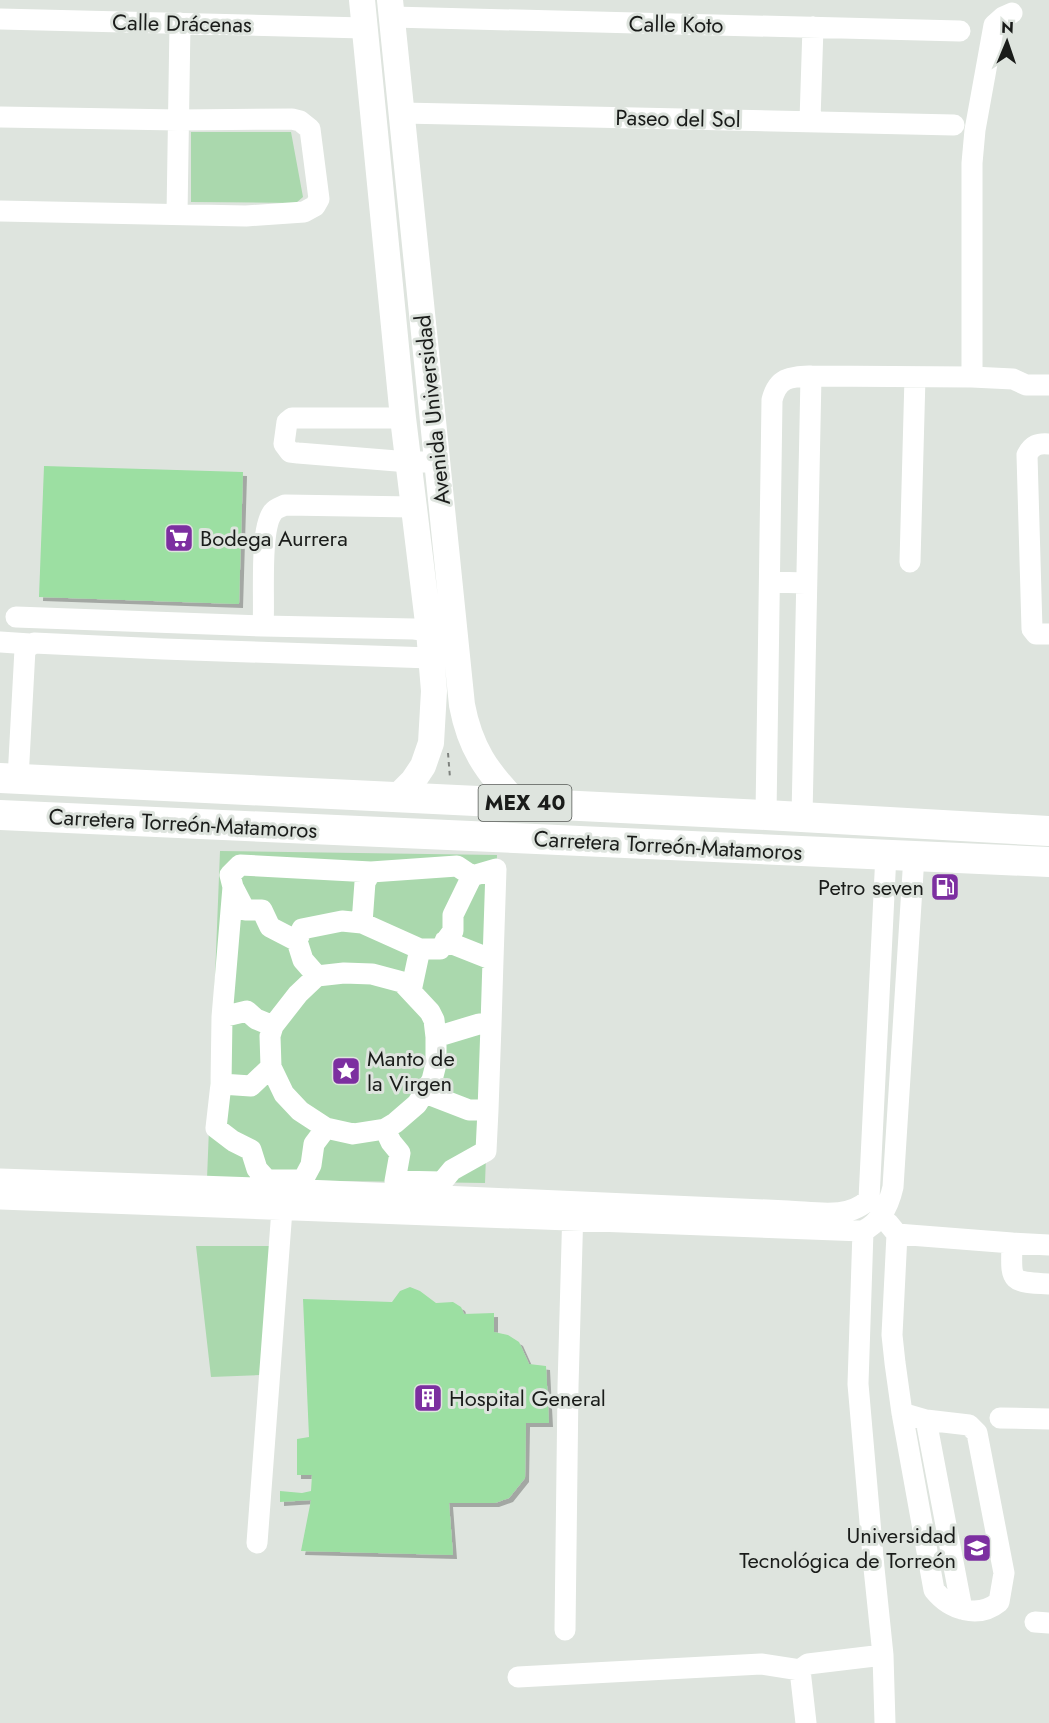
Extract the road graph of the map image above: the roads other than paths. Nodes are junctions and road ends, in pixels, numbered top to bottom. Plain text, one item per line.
1 (362, 0) edge
2 (391, 8) edge
3 (1012, 13) dead end
4 (0, 19) edge
5 (180, 23) junction
6 (813, 27) junction
7 (364, 28) junction
8 (960, 31) dead end
9 (402, 112) junction
10 (0, 117) edge
11 (179, 120) junction
12 (810, 120) junction
13 (954, 125) dead end
14 (0, 211) edge
15 (177, 215) junction
16 (1049, 370) edge
17 (811, 376) junction
18 (915, 377) junction
19 (972, 377) junction
20 (1013, 379) junction
21 (1049, 385) edge
22 (403, 418) junction
23 (1049, 444) edge
24 (409, 462) junction
25 (436, 462) junction
26 (414, 507) junction
27 (910, 562) dead end
28 (770, 582) junction
29 (806, 583) junction
30 (452, 594) junction
31 (423, 597) junction
32 (16, 616) dead end
33 (263, 626) junction
34 (429, 631) junction
35 (1049, 634) edge
36 (0, 642) edge
37 (30, 644) junction
38 (431, 658) junction
39 (9, 779) edge
40 (397, 797) junction
41 (517, 803) junction
42 (0, 815) edge
43 (766, 815) junction
44 (802, 817) junction
45 (1049, 831) edge
46 (900, 855) junction
47 (1049, 862) edge
48 (371, 872) junction
49 (472, 876) junction
50 (233, 886) junction
51 (362, 923) junction
52 (297, 941) junction
53 (445, 941) junction
54 (420, 950) junction
55 (493, 960) junction
56 (317, 976) junction
57 (411, 991) junction
58 (222, 1017) junction
59 (490, 1025) junction
60 (273, 1026) junction
61 (436, 1037) junction
62 (271, 1067) junction
63 (221, 1084) junction
64 (425, 1093) junction
65 (488, 1110) junction
66 (326, 1128) junction
67 (385, 1129) junction
68 (0, 1179) edge
69 (303, 1180) junction
70 (395, 1181) junction
71 (0, 1199) edge
72 (283, 1199) junction
73 (875, 1207) junction
74 (573, 1211) junction
75 (863, 1231) junction
76 (897, 1234) junction
77 (1012, 1243) junction
78 (1049, 1245) edge
79 (1049, 1284) edge
80 (902, 1413) junction
81 (1000, 1418) dead end
82 (1049, 1419) edge
83 (926, 1420) junction
84 (256, 1543) dead end
85 (962, 1608) junction
86 (565, 1630) dead end
87 (883, 1655) junction
88 (800, 1670) junction
89 (518, 1677) dead end
90 (806, 1723) edge
91 (885, 1723) edge

1 - 7 main road, Avenida Universidad
2 - 6 street, Calle Koto
2 - 9 main road, Avenida Universidad
3 - 19 street
4 - 5 street, Calle Drácenas
5 - 7 street, Calle Drácenas
5 - 11 street
6 - 8 street, Calle Koto
6 - 12 street
7 - 22 main road, Avenida Universidad
9 - 12 street, Paseo del Sol
9 - 25 main road, Avenida Universidad
10 - 11 street
11 - 15 street
11 - 15 street
12 - 13 street, Paseo del Sol
14 - 15 street
16 - 20 street
17 - 18 street
17 - 28 street
17 - 29 street
18 - 19 street
18 - 27 street
19 - 20 street
20 - 21 street
22 - 24 main road, Avenida Universidad
22 - 24 street
23 - 35 street
24 - 25 street
24 - 26 main road, Avenida Universidad
25 - 30 main road, Avenida Universidad
26 - 31 main road, Avenida Universidad
26 - 33 street
28 - 29 street
28 - 43 street
29 - 44 street
30 - 31 main road
30 - 41 main road, Avenida Universidad
31 - 34 main road, Avenida Universidad
32 - 33 street
33 - 34 street
34 - 38 main road, Avenida Universidad
36 - 37 street
37 - 38 street
37 - 39 street
38 - 40 main road, Avenida Universidad
39 - 40 highway, MEX 40
40 - 41 highway, MEX 40
41 - 43 highway, MEX 40
42 - 46 highway, Carretera Torreón-Matamoros / MEX 40
43 - 44 highway, MEX 40
44 - 45 highway, MEX 40
46 - 47 highway, Carretera Torreón-Matamoros / MEX 40
46 - 73 street
46 - 73 street
48 - 49 street
48 - 50 street
48 - 51 street
49 - 53 street
49 - 55 street
50 - 52 street
50 - 58 street
51 - 52 street
51 - 54 street
52 - 56 street
53 - 54 street
53 - 55 street
54 - 57 street
55 - 59 street
56 - 57 street
56 - 60 street
57 - 61 street
58 - 60 street
58 - 63 street
59 - 61 street
59 - 65 street
60 - 62 street
61 - 64 street
62 - 63 street
62 - 66 street
63 - 69 street
64 - 65 street
64 - 67 street
65 - 70 street
66 - 67 street
66 - 69 street
67 - 70 street
68 - 72 street
69 - 70 street
71 - 72 street
72 - 74 street
72 - 84 street
73 - 74 street
73 - 75 street
73 - 76 street
74 - 75 street
74 - 86 street
75 - 87 street
76 - 77 street
76 - 80 street
77 - 78 street
77 - 79 street
80 - 83 street
80 - 85 street
81 - 82 street
83 - 85 street
83 - 85 street
87 - 88 street
87 - 91 street
88 - 89 street
88 - 90 street

